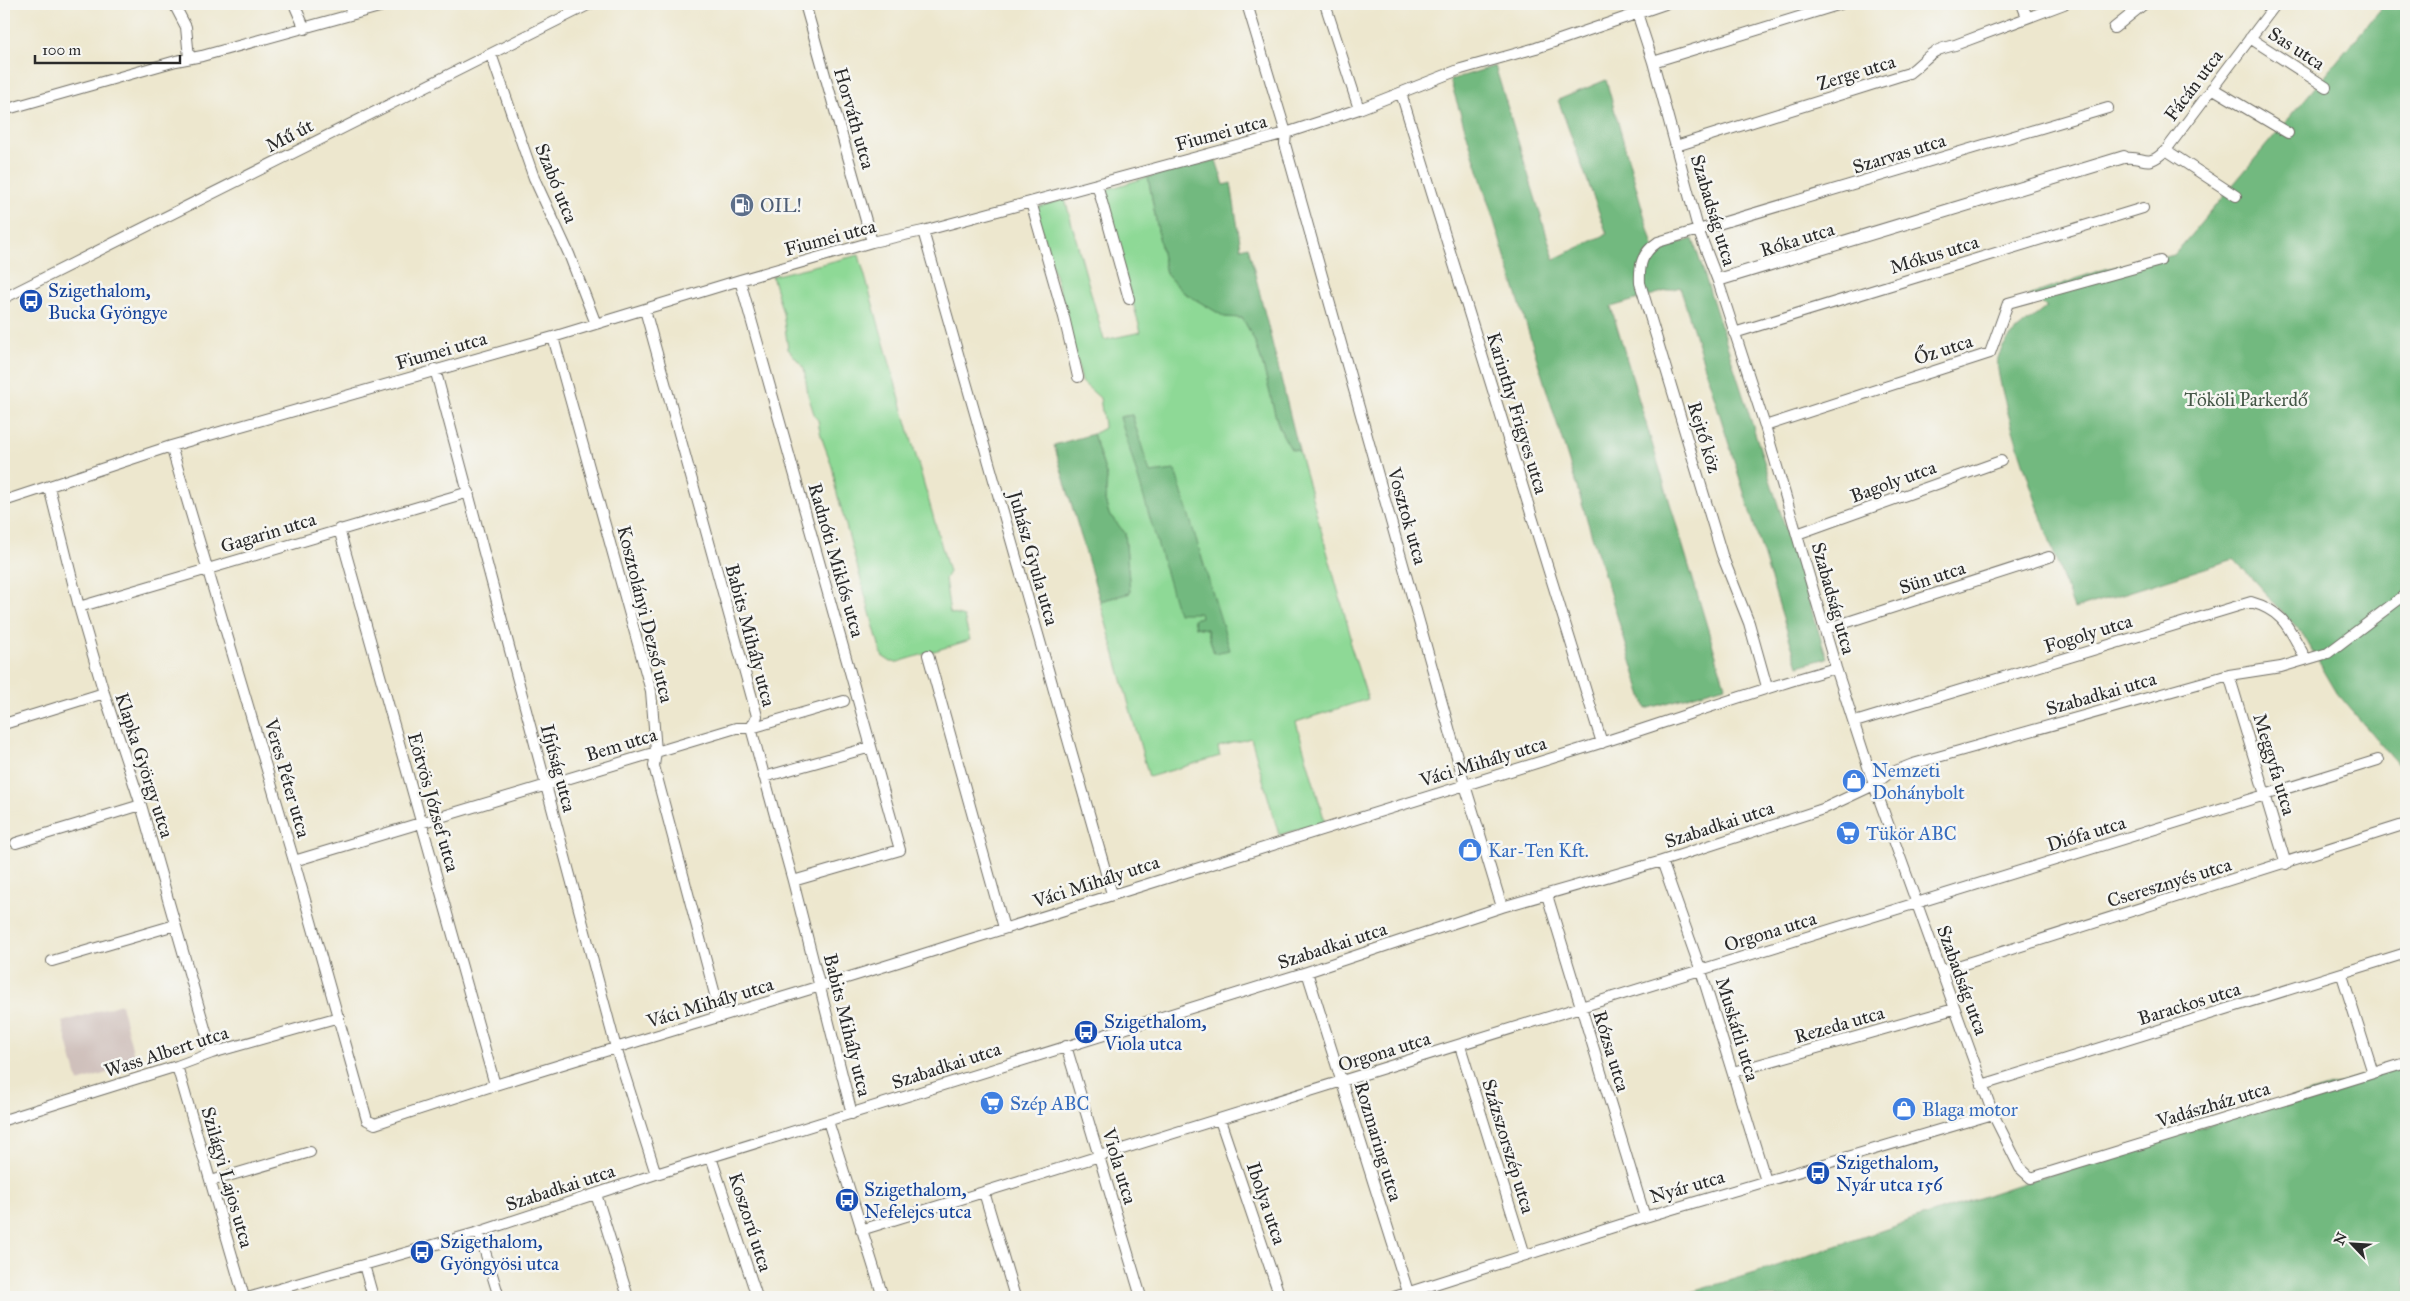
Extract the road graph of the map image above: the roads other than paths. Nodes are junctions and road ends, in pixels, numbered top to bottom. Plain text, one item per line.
1 (174, 4) edge
2 (294, 4) edge
3 (348, 4) edge
4 (390, 4) edge
5 (590, 4) edge
6 (805, 4) edge
7 (1247, 4) edge
8 (1325, 4) edge
9 (1665, 4) edge
10 (1841, 4) edge
11 (2022, 4) edge
12 (2064, 4) edge
13 (2144, 4) edge
14 (2276, 4) edge
15 (1637, 13) junction
16 (352, 14) junction
17 (2027, 17) junction
18 (2114, 28) dead end
19 (305, 29) junction
20 (2250, 38) junction
21 (491, 54) junction
22 (189, 58) junction
23 (1653, 62) junction
24 (2326, 86) dead end
25 (2212, 88) junction
26 (1401, 93) junction
27 (1359, 108) junction
28 (2108, 108) dead end
29 (4, 110) edge
30 (1286, 133) junction
31 (2288, 133) dead end
32 (1676, 146) junction
33 (2166, 150) junction
34 (2124, 158) joint
35 (1096, 184) junction
36 (2236, 196) dead end
37 (1032, 202) junction
38 (2143, 208) dead end
39 (923, 231) junction
40 (1700, 232) junction
41 (872, 242) junction
42 (2160, 261) dead end
43 (740, 280) junction
44 (1718, 281) junction
45 (4, 298) edge
46 (1129, 299) dead end
47 (644, 310) junction
48 (596, 324) junction
49 (1734, 333) junction
50 (553, 337) junction
51 (435, 369) junction
52 (1078, 377) dead end
53 (1765, 426) junction
54 (171, 446) junction
55 (2001, 461) dead end
56 (49, 487) junction
57 (468, 492) junction
58 (4, 501) edge
59 (339, 529) junction
60 (1797, 534) junction
61 (2049, 557) dead end
62 (208, 569) junction
63 (2406, 594) edge
64 (79, 607) junction
65 (1826, 630) junction
66 (928, 655) dead end
67 (2306, 659) junction
68 (1836, 668) junction
69 (2229, 675) junction
70 (1767, 687) junction
71 (104, 693) junction
72 (844, 701) dead end
73 (1855, 722) junction
74 (4, 724) edge
75 (751, 728) junction
76 (1602, 743) junction
77 (872, 747) junction
78 (656, 751) junction
79 (2378, 760) dead end
80 (764, 776) junction
81 (1874, 784) junction
82 (546, 785) junction
83 (1465, 785) junction
84 (2267, 794) junction
85 (141, 805) junction
86 (422, 823) junction
87 (2406, 824) edge
88 (16, 843) dead end
89 (294, 861) junction
90 (1662, 861) junction
91 (2286, 864) junction
92 (793, 881) junction
93 (1112, 894) junction
94 (1547, 895) junction
95 (1916, 904) junction
96 (1502, 907) junction
97 (175, 925) junction
98 (1004, 928) junction
99 (2406, 954) edge
100 (52, 961) dead end
101 (1701, 970) junction
102 (1942, 971) junction
103 (1307, 972) junction
104 (2342, 974) junction
105 (820, 987) junction
106 (1580, 1009) junction
107 (1954, 1009) junction
108 (339, 1017) junction
109 (721, 1017) junction
110 (1066, 1046) junction
111 (1460, 1046) junction
112 (616, 1048) junction
113 (212, 1053) junction
114 (2406, 1063) edge
115 (177, 1066) junction
116 (1733, 1072) junction
117 (2372, 1073) junction
118 (1342, 1081) junction
119 (495, 1085) junction
120 (1982, 1085) junction
121 (852, 1114) junction
122 (1993, 1114) junction
123 (4, 1120) edge
124 (367, 1120) joint
125 (1220, 1120) junction
126 (828, 1121) junction
127 (310, 1152) dead end
128 (1098, 1156) junction
129 (711, 1157) junction
130 (656, 1174) junction
131 (2031, 1178) joint
132 (211, 1181) junction
133 (1766, 1181) junction
134 (984, 1192) junction
135 (596, 1194) junction
136 (1645, 1217) junction
137 (861, 1230) junction
138 (479, 1232) junction
139 (1525, 1255) junction
140 (364, 1265) junction
141 (1408, 1292) junction
142 (244, 1297) edge
143 (251, 1297) edge
144 (373, 1297) edge
145 (499, 1297) edge
146 (628, 1297) edge
147 (757, 1297) edge
148 (883, 1297) edge
149 (1014, 1297) edge
150 (1141, 1297) edge
151 (1280, 1297) edge
152 (1394, 1297) edge

1 - 22 street
2 - 19 street
3 - 16 street
4 - 16 street
5 - 21 street, Mű út
6 - 41 street, Horváth utca
7 - 30 street, Vosztok utca
8 - 27 street
9 - 15 street, Fiumei utca
10 - 23 street
11 - 17 street
12 - 17 street, Zerge utca
13 - 18 street
14 - 20 street, Fácán utca
15 - 23 street, Szabadság utca
15 - 26 street, Fiumei utca
16 - 19 street
17 - 32 street, Zerge utca
19 - 22 street
20 - 24 street, Sas utca
20 - 25 street, Fácán utca
21 - 45 street, Mű út
21 - 48 street, Szabó utca
22 - 29 street
23 - 32 street, Szabadság utca
25 - 31 street
25 - 33 street, Fácán utca
26 - 27 street, Fiumei utca
26 - 76 street, Karinthy Frigyes utca
27 - 30 street, Fiumei utca
28 - 40 street, Szarvas utca
30 - 35 street, Fiumei utca
30 - 83 street, Vosztok utca
32 - 40 street, Szabadság utca
33 - 34 street, Fácán utca
33 - 36 street
34 - 44 street, Róka utca
35 - 37 street, Fiumei utca
35 - 46 street
37 - 39 street, Fiumei utca
37 - 52 street
38 - 49 street, Mókus utca
39 - 41 street, Fiumei utca
39 - 93 street, Juhász Gyula utca
40 - 44 street, Szabadság utca
40 - 70 street, Rejtő köz
41 - 43 street, Fiumei utca
42 - 53 street, Őz utca
43 - 47 street, Fiumei utca
43 - 77 street, Radnóti Miklós utca
44 - 49 street, Szabadság utca
47 - 48 street, Fiumei utca
47 - 75 street, Babits Mihály utca
48 - 50 street, Fiumei utca
49 - 53 street, Szabadság utca
50 - 51 street, Fiumei utca
50 - 78 street, Kosztolányi Dezső utca
51 - 54 street, Fiumei utca
51 - 57 street, Ifjúság utca
53 - 60 street, Szabadság utca
54 - 56 street, Fiumei utca
54 - 62 street, Veres Péter utca
55 - 60 street, Bagoly utca
56 - 58 street, Fiumei utca
56 - 64 street, Klapka György utca
57 - 59 street, Gagarin utca
57 - 82 street, Ifjúság utca
59 - 62 street, Gagarin utca
59 - 86 street, Eötvös József utca
60 - 65 street, Szabadság utca
61 - 65 street, Sün utca
62 - 64 street, Gagarin utca
62 - 89 street, Veres Péter utca
63 - 67 street, Szabadkai utca
64 - 71 street, Klapka György utca
65 - 68 street, Szabadság utca
66 - 98 street
67 - 69 street, Szabadkai utca
67 - 73 street, Fogoly utca
68 - 70 street, Váci Mihály utca
68 - 73 street, Szabadság utca
69 - 81 street, Szabadkai utca
69 - 84 street, Meggyfa utca
70 - 76 street, Váci Mihály utca
71 - 74 street
71 - 85 street, Klapka György utca
72 - 75 street, Bem utca
73 - 81 street, Szabadság utca
75 - 78 street, Bem utca
75 - 80 street, Babits Mihály utca
76 - 83 street, Váci Mihály utca
77 - 80 street
77 - 92 street, Radnóti Miklós utca
78 - 82 street, Bem utca
78 - 109 street, Kosztolányi Dezső utca
79 - 84 street, Diófa utca
80 - 92 street, Babits Mihály utca
81 - 90 street, Szabadkai utca
81 - 95 street, Szabadság utca
82 - 86 street, Bem utca
82 - 112 street, Ifjúság utca
83 - 93 street, Váci Mihály utca
83 - 96 street, Vosztok utca
84 - 91 street, Meggyfa utca
84 - 95 street, Diófa utca
85 - 88 street
85 - 97 street, Klapka György utca
86 - 89 street, Bem utca
86 - 119 street, Eötvös József utca
87 - 91 street, Cseresznyés utca
89 - 108 street, Veres Péter utca
90 - 94 street, Szabadkai utca
90 - 101 street, Muskátli utca
91 - 102 street, Cseresznyés utca
92 - 105 street, Babits Mihály utca
93 - 98 street, Váci Mihály utca
94 - 96 street, Szabadkai utca
94 - 106 street, Rózsa utca
95 - 101 street, Orgona utca
95 - 102 street, Szabadság utca
96 - 103 street, Szabadkai utca
97 - 100 street
97 - 113 street, Klapka György utca
98 - 105 street, Váci Mihály utca
99 - 104 street, Barackos utca
101 - 106 street, Orgona utca
101 - 116 street, Muskátli utca
102 - 107 street, Szabadság utca
103 - 110 street, Szabadkai utca
103 - 118 street, Rozmaring utca
104 - 117 street
104 - 120 street, Barackos utca
105 - 109 street, Váci Mihály utca
105 - 121 street, Babits Mihály utca
106 - 111 street, Orgona utca
106 - 136 street, Rózsa utca
107 - 116 street, Rezeda utca
107 - 120 street, Szabadság utca
108 - 113 street, Wass Albert utca
108 - 124 street, Veres Péter utca
109 - 112 street, Váci Mihály utca
110 - 121 street, Szabadkai utca
110 - 128 street, Viola utca
111 - 118 street, Orgona utca
111 - 139 street, Százszorszép utca
112 - 119 street, Váci Mihály utca
112 - 130 street, Ifjúság utca
113 - 115 street, Wass Albert utca
114 - 117 street, Vadászház utca
115 - 123 street, Wass Albert utca
115 - 132 street, Szilágyi Lajos utca
116 - 133 street, Muskátli utca
117 - 131 street, Vadászház utca
118 - 125 street, Orgona utca
118 - 141 street, Rozmaring utca
119 - 124 street, Váci Mihály utca
120 - 122 street, Szabadság utca
121 - 126 street, Szabadkai utca
122 - 131 street, Szabadság utca
122 - 133 street, Nyár utca
125 - 128 street, Orgona utca
125 - 151 street, Ibolya utca
126 - 129 street, Szabadkai utca
126 - 137 street
127 - 132 street
128 - 134 street, Orgona utca
128 - 150 street, Viola utca
129 - 130 street, Szabadkai utca
129 - 147 street, Koszorú utca
130 - 135 street, Szabadkai utca
132 - 142 street, Szilágyi Lajos utca
133 - 136 street, Nyár utca
134 - 137 street, Orgona utca
134 - 149 street
135 - 138 street, Szabadkai utca
135 - 146 street
136 - 139 street, Nyár utca
137 - 148 street
138 - 140 street, Szabadkai utca
138 - 145 street
139 - 141 street, Nyár utca
140 - 143 street, Szabadkai utca
140 - 144 street
141 - 152 street, Nyár utca

